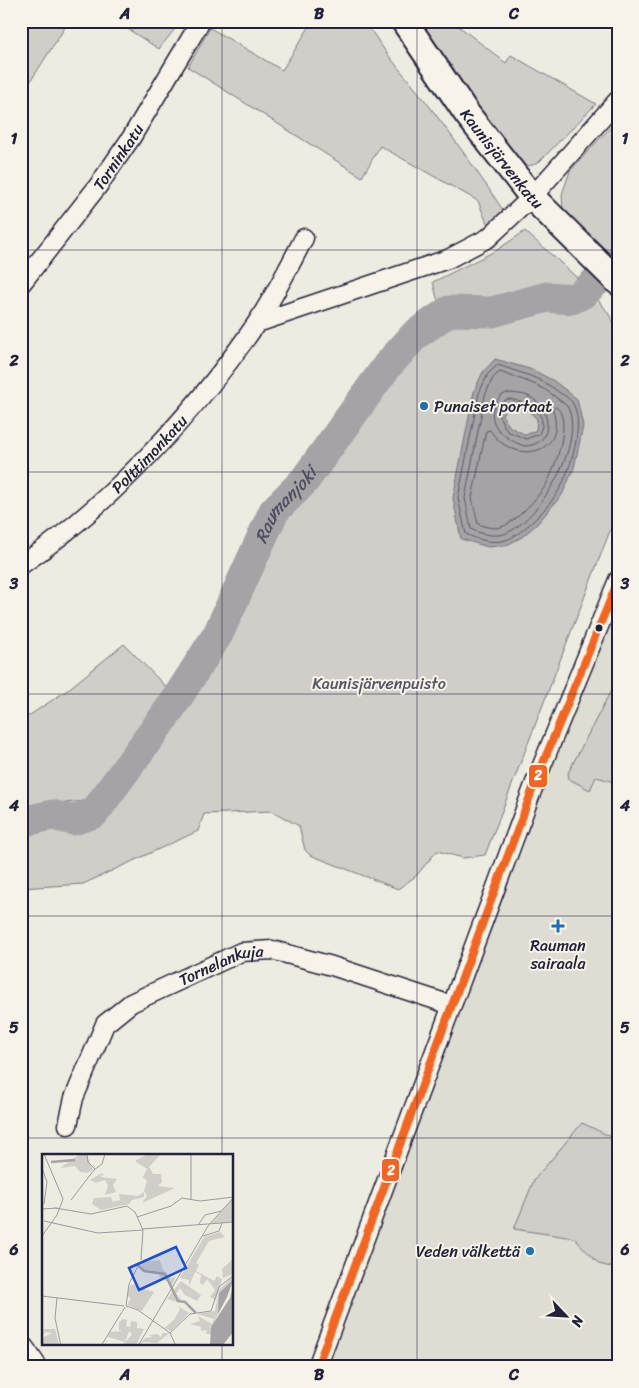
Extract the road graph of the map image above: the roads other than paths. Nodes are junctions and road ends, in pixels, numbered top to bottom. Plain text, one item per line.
1 (201, 21) edge
2 (404, 21) edge
3 (618, 100) edge
4 (532, 197) junction
5 (304, 238) dead end
6 (618, 282) edge
7 (21, 284) edge
8 (257, 323) junction
9 (21, 564) edge
10 (618, 580) edge
11 (451, 1005) junction
12 (68, 1125) dead end
13 (21, 1351) edge
14 (32, 1367) edge
15 (317, 1367) edge

1 - 7 street, Torninkatu
2 - 4 main road, Kaunisjärvenkatu
3 - 4 street
4 - 6 main road, Kaunisjärvenkatu
4 - 8 street
5 - 8 street, Polttimonkatu
8 - 9 street, Polttimonkatu
10 - 11 street
11 - 12 street, Tornelankuja
11 - 15 street
13 - 14 highway

